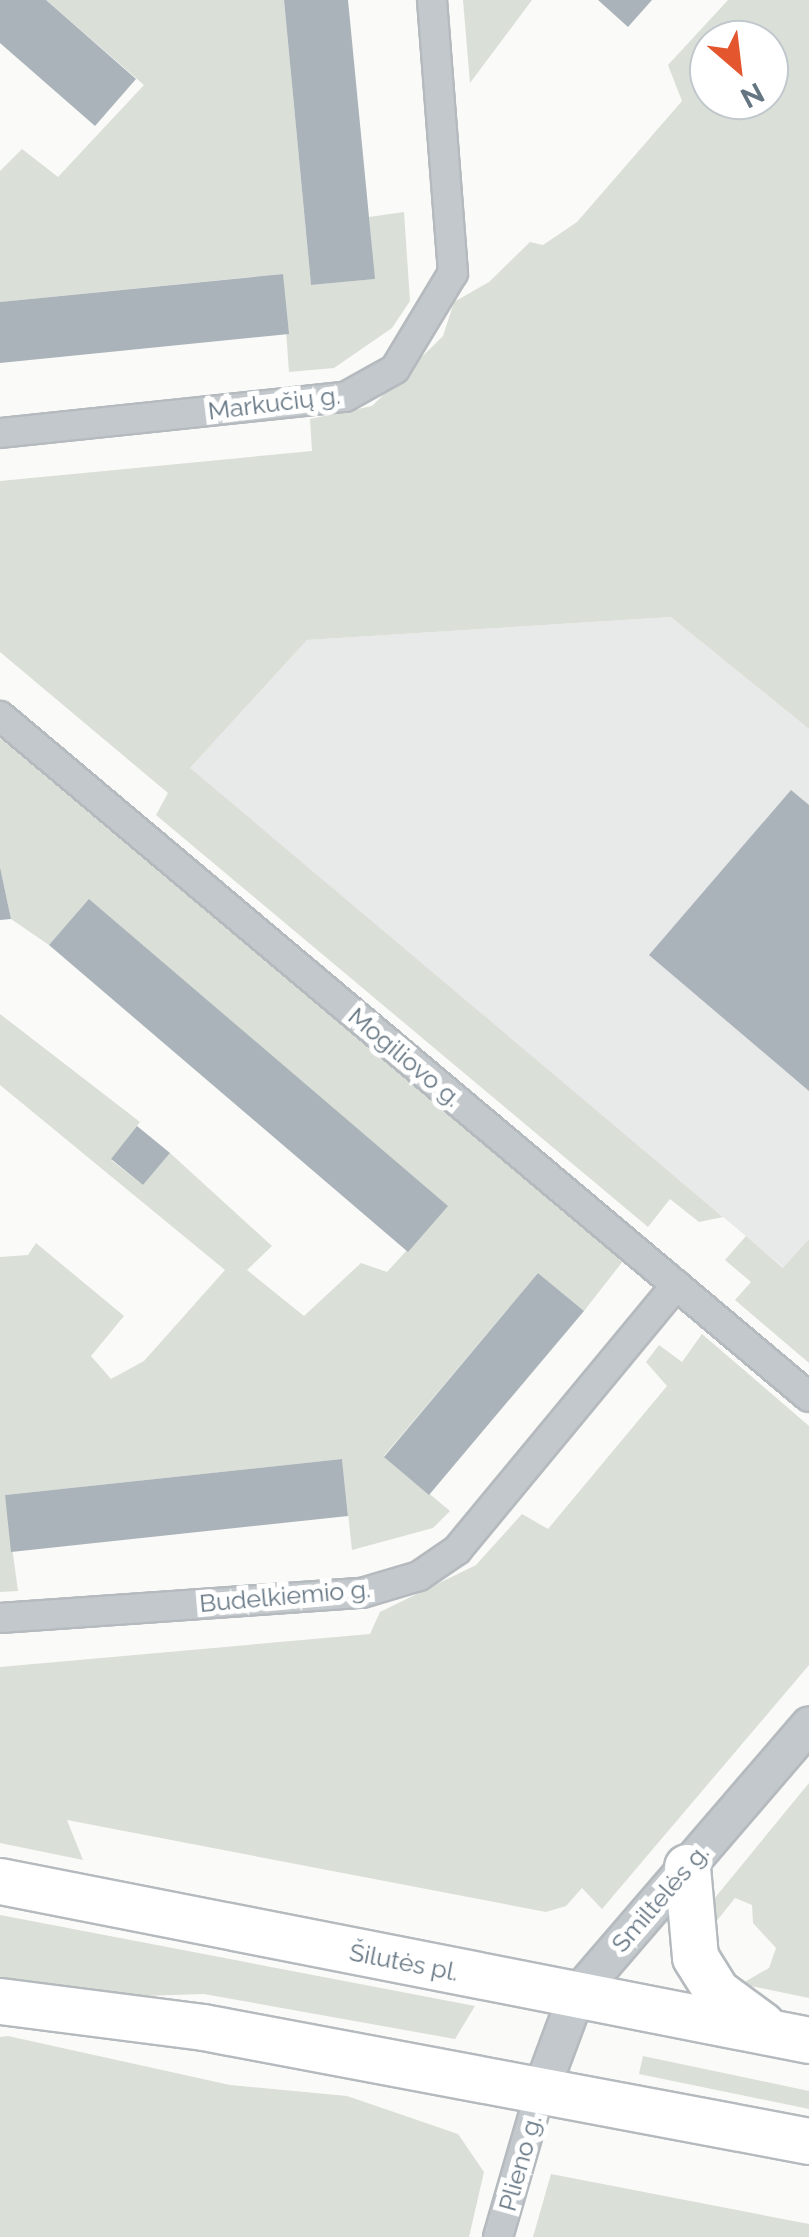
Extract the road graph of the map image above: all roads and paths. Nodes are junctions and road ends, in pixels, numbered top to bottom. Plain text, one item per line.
1 (432, 0) edge
2 (0, 432) edge
3 (0, 716) edge
4 (676, 1284) junction
5 (809, 1397) edge
6 (0, 1618) edge
7 (809, 1724) edge
8 (687, 1867) junction
9 (0, 1881) edge
10 (576, 1995) junction
11 (0, 2000) edge
12 (790, 2036) edge
13 (541, 2089) junction
14 (809, 2141) edge
15 (498, 2237) edge

1 - 2 street, Markučių g.
3 - 4 street, Mogiliovo g.
4 - 5 street, Mogiliovo g.
4 - 6 street, Budelkiemio g.
7 - 8 street, Smiltelės g.
8 - 10 street, Smiltelės g.
8 - 12 main road
9 - 10 main road, Šilutės pl.
10 - 12 main road, Šilutės pl.
10 - 13 street, Smiltelės g.
11 - 13 main road
13 - 14 main road
13 - 15 street, Plieno g.

